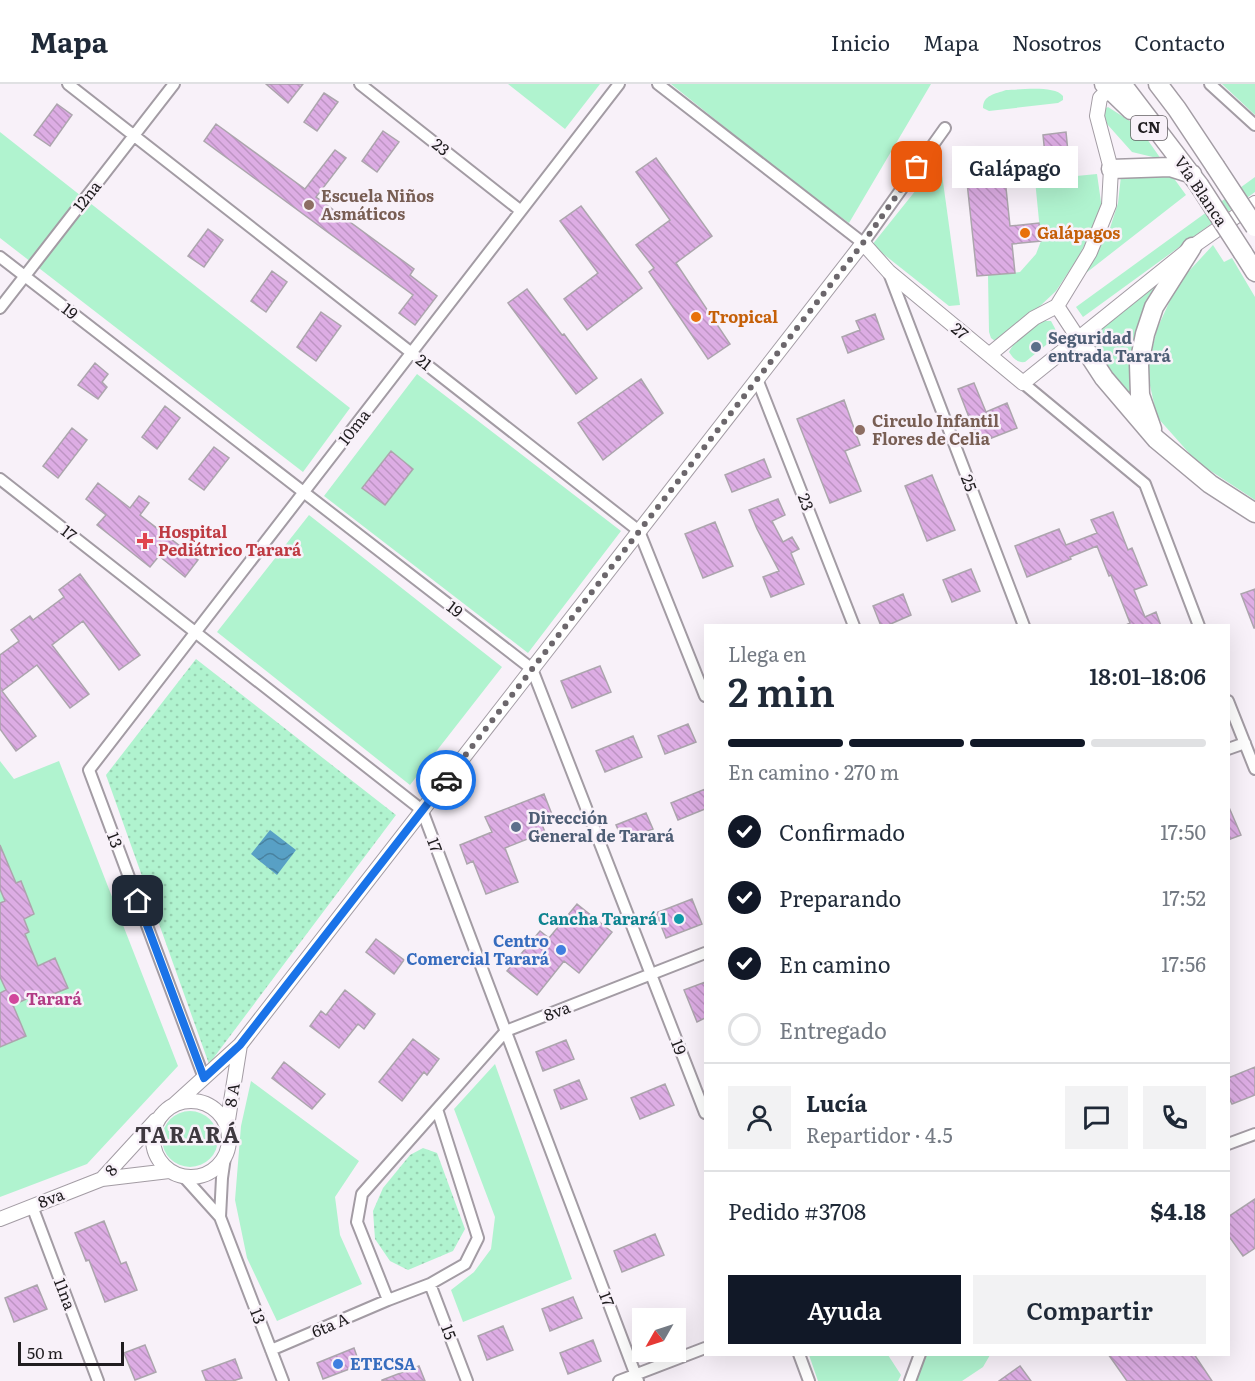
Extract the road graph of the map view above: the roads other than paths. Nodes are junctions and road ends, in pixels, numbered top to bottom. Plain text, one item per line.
1 (68, 84) edge
2 (174, 84) edge
3 (360, 84) edge
4 (619, 84) edge
5 (658, 84) edge
6 (1158, 84) edge
7 (1210, 84) edge
8 (1111, 86) edge
9 (1255, 125) edge
10 (945, 128) dead end
11 (134, 136) junction
12 (1111, 168) junction
13 (1196, 179) junction
14 (1255, 203) edge
15 (521, 211) junction
16 (1255, 227) edge
17 (863, 243) junction
18 (1192, 247) junction
19 (0, 257) edge
20 (889, 272) junction
21 (1255, 272) edge
22 (25, 276) junction
23 (1057, 306) junction
24 (0, 308) edge
25 (1078, 338) junction
26 (412, 353) junction
27 (989, 355) junction
28 (757, 379) junction
29 (1023, 383) junction
30 (1156, 439) junction
31 (0, 479) edge
32 (304, 492) junction
33 (1255, 513) edge
34 (639, 531) junction
35 (853, 624) edge
36 (1023, 624) edge
37 (1198, 624) edge
38 (196, 633) junction
39 (532, 669) junction
40 (704, 694) edge
41 (1230, 706) edge
42 (1245, 743) junction
43 (1230, 748) edge
44 (1255, 769) edge
45 (89, 770) joint
46 (422, 810) junction
47 (704, 953) edge
48 (651, 974) junction
49 (506, 1030) junction
50 (240, 1045) junction
51 (204, 1078) junction
52 (174, 1105) junction
53 (437, 1109) junction
54 (704, 1110) edge
55 (162, 1114) junction
56 (227, 1126) junction
57 (1255, 1134) edge
58 (1230, 1143) edge
59 (225, 1157) junction
60 (169, 1171) junction
61 (184, 1177) junction
62 (102, 1179) junction
63 (32, 1206) junction
64 (220, 1217) junction
65 (0, 1218) edge
66 (430, 1284) junction
67 (388, 1300) junction
68 (704, 1348) edge
69 (271, 1350) junction
70 (800, 1356) edge
71 (916, 1357) edge
72 (637, 1378) edge
73 (98, 1381) edge
74 (283, 1381) edge
75 (467, 1381) edge
76 (619, 1381) edge
77 (809, 1381) edge
78 (910, 1381) edge

1 - 11 street, 21
2 - 11 street, 12na
3 - 15 street, 23
4 - 15 street, 10ma
5 - 17 street, 27
6 - 16 highway, Vía Blanca / CN, bridge
7 - 9 street
8 - 12 street
8 - 13 highway, CN
10 - 17 street
11 - 22 street, 12na
11 - 26 street, 21
12 - 13 highway
12 - 23 street
13 - 21 highway, Vía Blanca / CN, bridge
14 - 18 street
15 - 26 street, 10ma
17 - 20 street, 27
17 - 28 street
18 - 25 street
18 - 30 highway
19 - 22 street, 19
20 - 27 street, 27
20 - 36 street, 25
22 - 24 street, 12na
22 - 32 street, 19
23 - 25 street
23 - 27 street
25 - 29 street
25 - 30 highway
26 - 32 street, 10ma
26 - 34 street, 21
27 - 29 street, 27
28 - 34 street
28 - 35 street, 23
29 - 37 street, 27
30 - 33 highway
31 - 38 street, 17
32 - 38 street, 10ma
32 - 39 street, 19
34 - 39 street
34 - 40 street
38 - 45 street, 10ma
38 - 46 street, 17
39 - 46 street
39 - 48 street, 19
41 - 42 street
42 - 43 street
42 - 44 street
45 - 51 street, 13
46 - 49 street, 17
46 - 50 street
47 - 48 street, 8va
48 - 49 street, 8va
48 - 54 street, 19
49 - 53 street, 8va
49 - 72 street, 17
50 - 51 street, 8 A
50 - 56 street, 8 A
51 - 52 street, 8 A
52 - 55 street
52 - 56 street
53 - 66 street, 6ta A
53 - 67 street, 8va
55 - 60 street
55 - 62 street, 8
56 - 59 street
57 - 58 street
59 - 61 street
59 - 64 street, 13
60 - 61 street
60 - 62 street, 8
61 - 64 street, 13
62 - 63 street, 8va
63 - 65 street, 8va
63 - 73 street, 11na
64 - 69 street, 13
66 - 67 street, 6ta A
66 - 75 street, 15
67 - 69 street, 6ta A
68 - 72 street
69 - 74 street, 13
70 - 77 street
71 - 78 street
72 - 76 street

